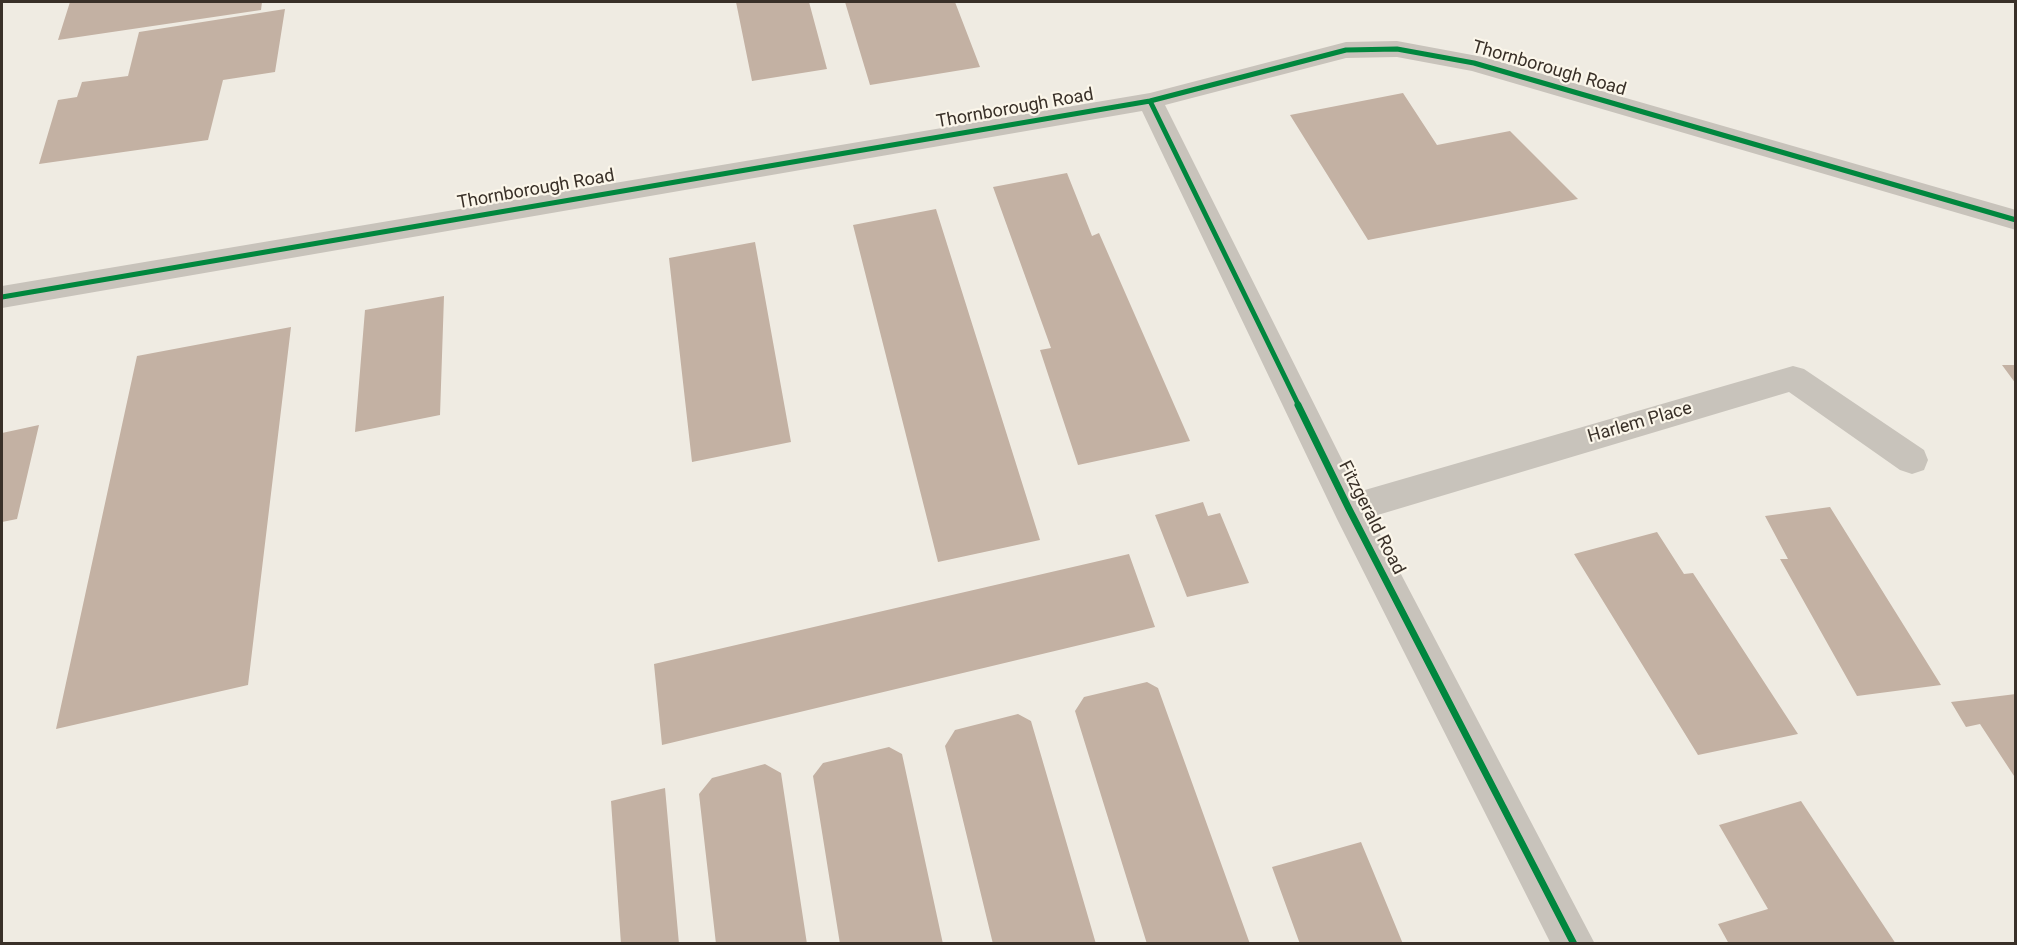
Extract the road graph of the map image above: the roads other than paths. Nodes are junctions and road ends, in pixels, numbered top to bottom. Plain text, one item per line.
1 (1150, 101) junction
2 (2016, 220) edge
3 (2, 297) edge
4 (1912, 460) dead end
5 (1349, 509) junction
6 (1574, 944) edge

1 - 2 street, Thornborough Road
1 - 3 street, Thornborough Road
1 - 5 street, Fitzgerald Road
4 - 5 street, Harlem Place
5 - 6 street, Fitzgerald Road

